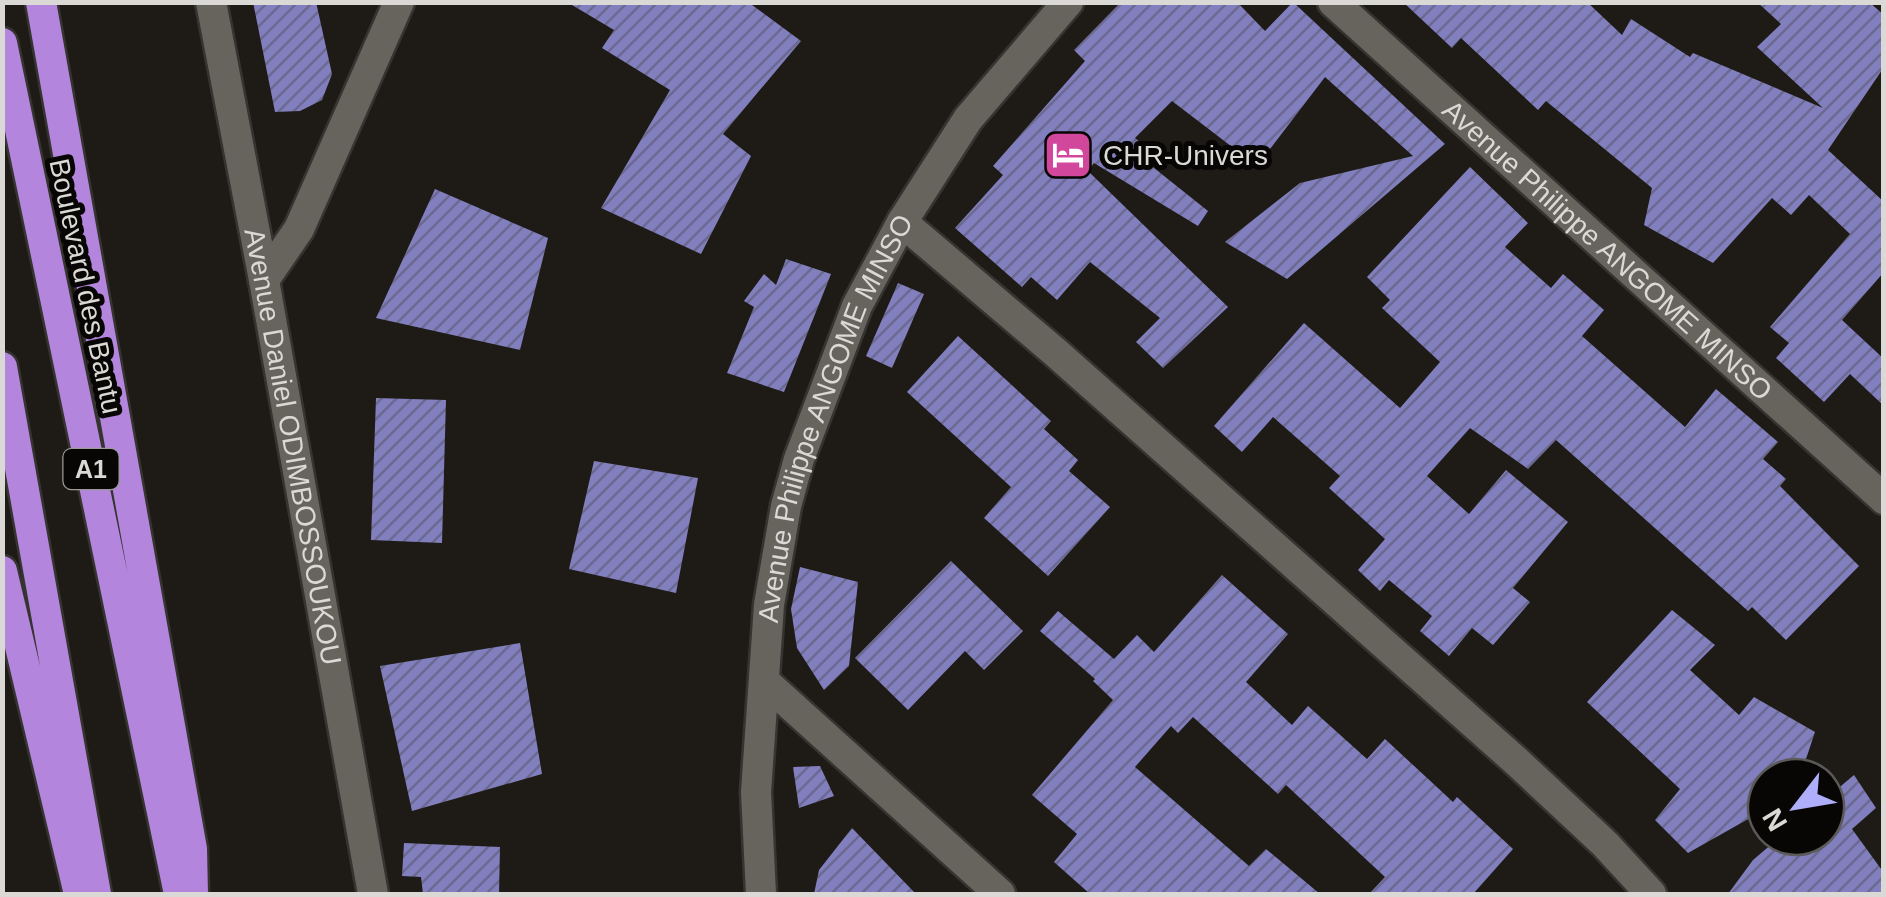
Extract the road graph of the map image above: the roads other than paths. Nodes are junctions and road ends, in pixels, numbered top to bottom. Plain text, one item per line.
1 (41, 2) edge
2 (210, 2) edge
3 (399, 2) edge
4 (1068, 2) edge
5 (1333, 2) edge
6 (2, 43) edge
7 (902, 222) junction
8 (264, 280) junction
9 (2, 367) edge
10 (1884, 499) edge
11 (2, 571) edge
12 (8, 626) edge
13 (765, 682) junction
14 (79, 894) edge
15 (96, 894) edge
16 (179, 894) edge
17 (193, 894) edge
18 (373, 894) edge
19 (761, 894) edge
20 (1000, 894) edge
21 (1651, 894) edge

1 - 17 highway
2 - 8 street, Avenue Daniel ODIMBOSSOUKOU
3 - 8 street
4 - 7 street, Avenue Philippe ANGOME MINSO
5 - 10 street, Avenue Philippe ANGOME MINSO
6 - 16 highway, Boulevard des Bantu / A1
7 - 13 street, Avenue Philippe ANGOME MINSO
7 - 21 street
8 - 18 street, Avenue Daniel ODIMBOSSOUKOU
9 - 15 highway, A1
11 - 12 highway
12 - 14 highway
13 - 19 street, Avenue Philippe ANGOME MINSO
13 - 20 street

